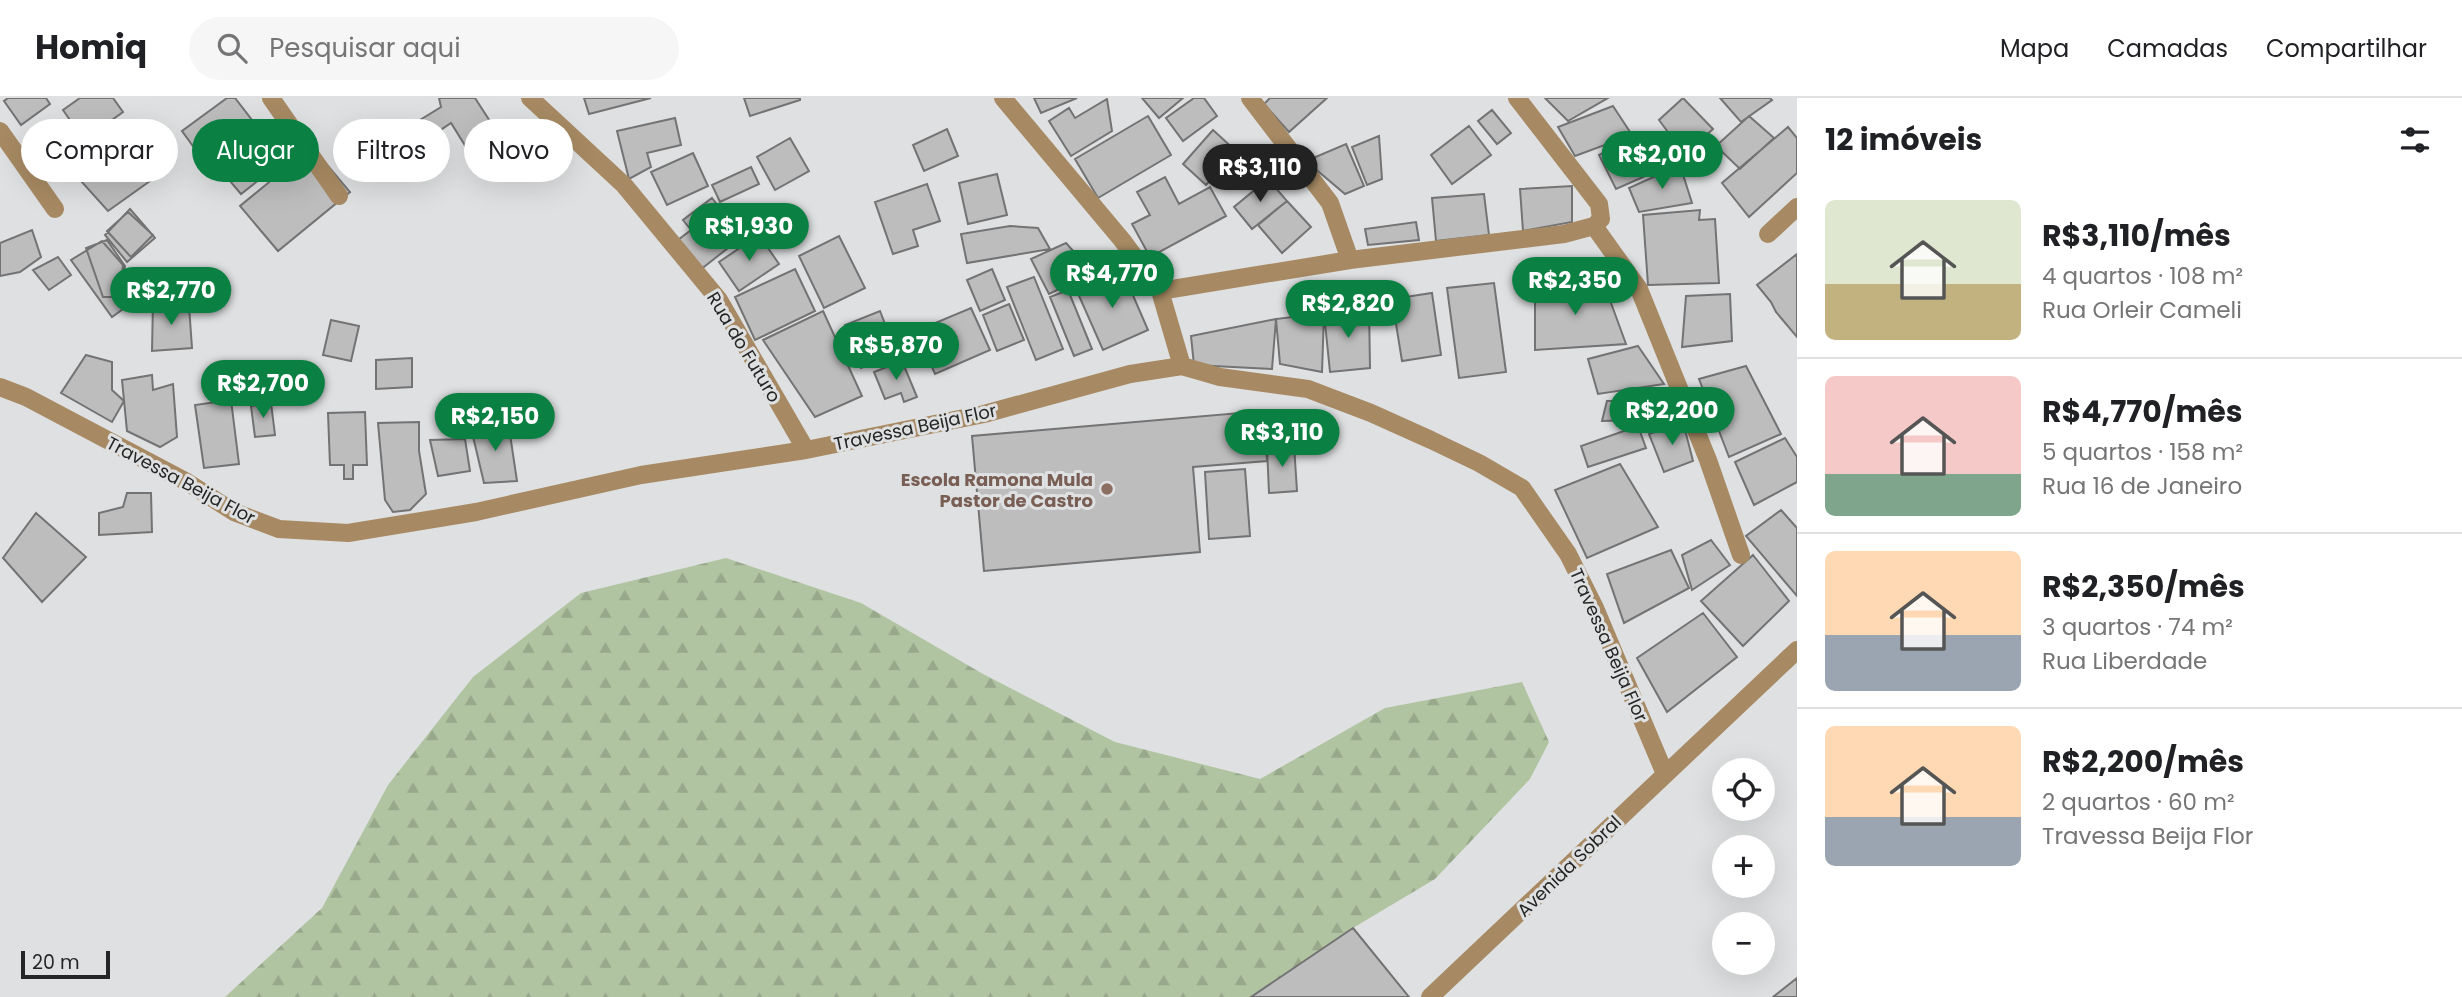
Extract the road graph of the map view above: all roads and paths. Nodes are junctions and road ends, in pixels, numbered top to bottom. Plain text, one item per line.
1 (271, 98) edge
2 (530, 98) edge
3 (1003, 98) edge
4 (1250, 98) edge
5 (1517, 98) edge
6 (0, 131) edge
7 (340, 197) dead end
8 (1797, 207) edge
9 (55, 209) dead end
10 (1594, 226) junction
11 (1768, 234) dead end
12 (1350, 260) junction
13 (1160, 292) junction
14 (1182, 366) junction
15 (0, 387) edge
16 (806, 450) junction
17 (1741, 555) dead end
18 (1797, 650) edge
19 (1665, 774) junction
20 (1430, 997) edge

1 - 7 street
2 - 16 street, Rua do Futuro
3 - 13 street
4 - 12 street
5 - 10 street
6 - 9 street
8 - 11 street
10 - 12 street
10 - 17 street
12 - 13 street
13 - 14 street
14 - 16 street, Travessa Beija Flor
14 - 19 street, Travessa Beija Flor
15 - 16 street, Travessa Beija Flor
18 - 19 street, Avenida Sobral
19 - 20 street, Avenida Sobral

